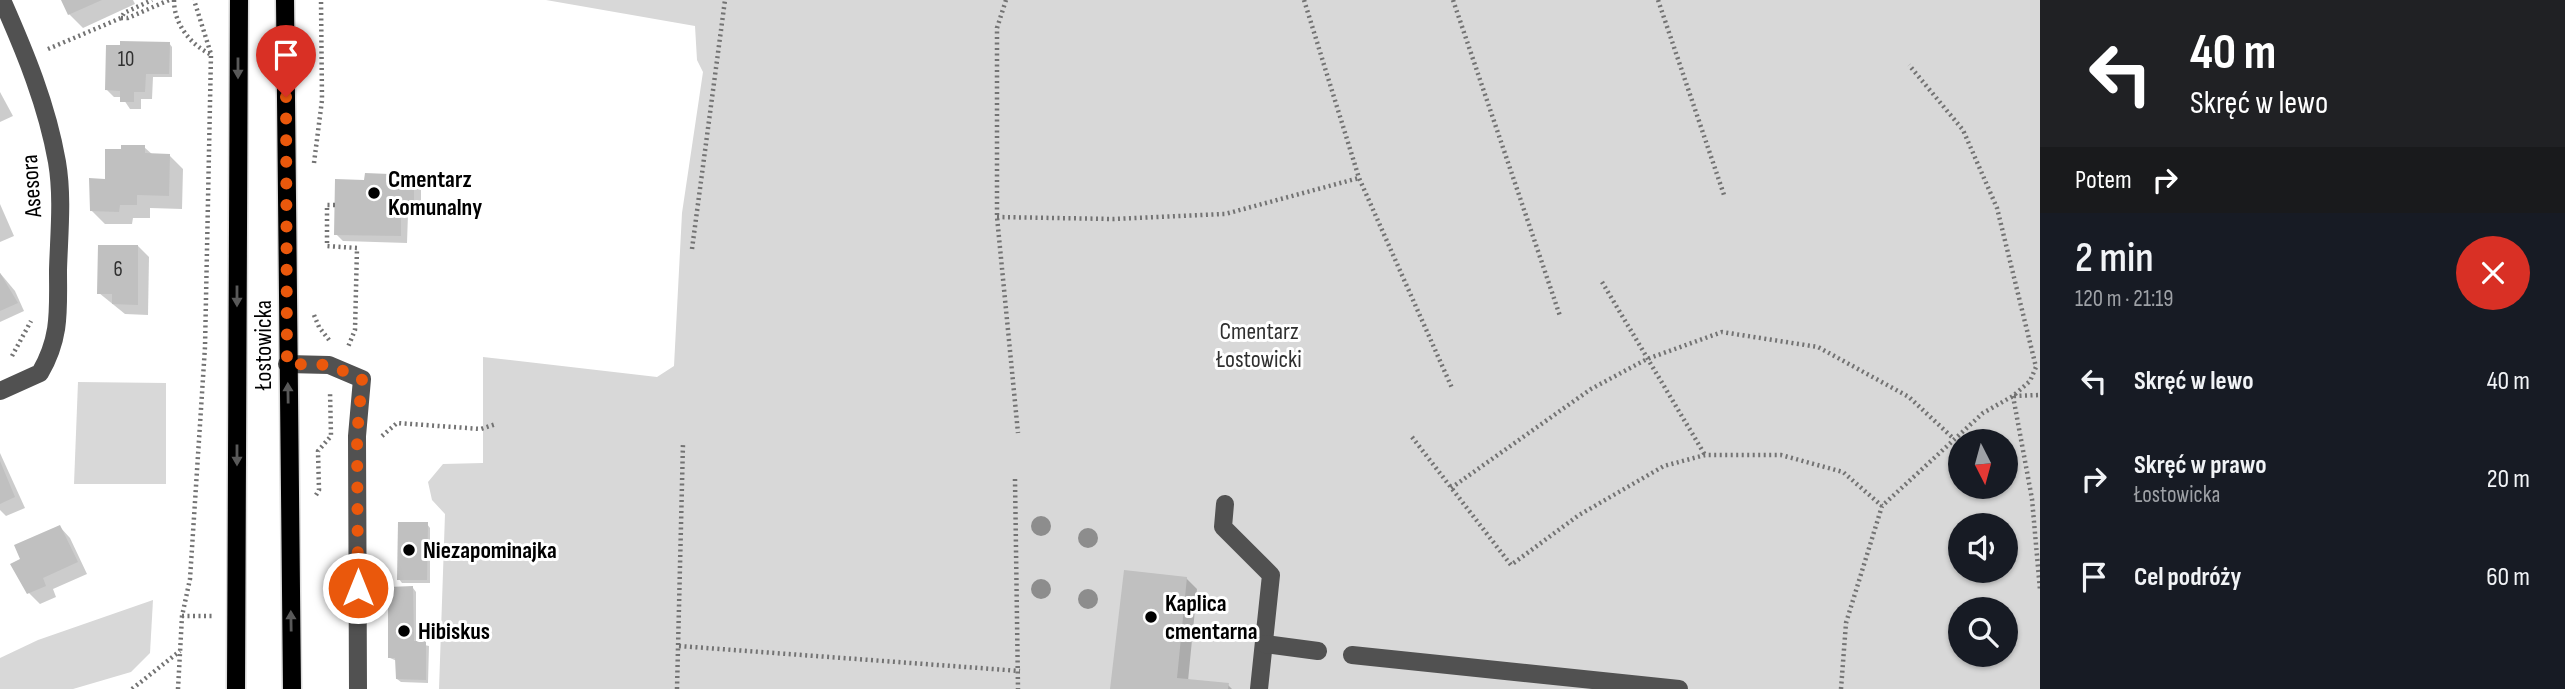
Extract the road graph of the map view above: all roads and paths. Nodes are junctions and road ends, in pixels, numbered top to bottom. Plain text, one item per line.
1 (2, 0) edge
2 (152, 0) edge
3 (172, 0) edge
4 (194, 0) edge
5 (239, 0) edge
6 (285, 0) edge
7 (321, 0) edge
8 (725, 0) edge
9 (1006, 0) edge
10 (1304, 0) edge
11 (1453, 0) edge
12 (1658, 0) edge
13 (121, 18) junction
14 (44, 51) dead end
15 (211, 54) junction
16 (1909, 65) dead end
17 (314, 171) dead end
18 (1359, 178) junction
19 (1724, 195) dead end
20 (335, 205) dead end
21 (997, 217) junction
22 (692, 249) dead end
23 (1602, 282) dead end
24 (313, 310) dead end
25 (1560, 316) dead end
26 (33, 317) dead end
27 (330, 356) junction
28 (1647, 359) junction
29 (7, 360) dead end
30 (287, 364) junction
31 (1452, 388) dead end
32 (0, 391) edge
33 (2040, 395) edge
34 (2013, 396) junction
35 (496, 424) dead end
36 (1965, 429) edge
37 (1018, 433) dead end
38 (1948, 433) edge
39 (1412, 437) dead end
40 (683, 443) dead end
41 (1948, 445) edge
42 (382, 449) dead end
43 (1705, 455) junction
44 (1015, 479) dead end
45 (1451, 488) junction
46 (313, 499) dead end
47 (1225, 504) dead end
48 (1881, 506) junction
49 (2040, 590) edge
50 (1265, 644) junction
51 (679, 646) junction
52 (180, 651) junction
53 (1318, 651) dead end
54 (1352, 655) dead end
55 (1020, 671) junction
56 (132, 689) edge
57 (178, 689) edge
58 (236, 689) edge
59 (292, 689) edge
60 (358, 689) edge
61 (677, 689) edge
62 (1018, 689) edge
63 (1259, 689) edge
64 (1679, 689) edge
65 (1841, 689) edge

1 - 32 street, Asesora
2 - 13 path
3 - 13 path
3 - 15 path
4 - 15 path
5 -> 58 main road, Łostowicka
6 - 30 main road, Łostowicka
7 - 17 path
8 - 22 path
9 - 21 path
10 - 18 path
11 - 25 path
12 - 19 path
13 - 14 path
15 - 52 path
16 - 34 path
18 - 21 path
18 - 31 path
20 - 27 path
21 - 37 path
23 - 28 path
24 - 27 path
26 - 29 path
27 - 30 street
27 - 46 path
27 - 60 street
28 - 38 path
28 - 43 path
28 - 45 path
59 -> 30 main road, Łostowicka
33 - 34 path
34 - 36 path
34 - 49 path
35 - 42 path
39 - 45 path
40 - 51 path
41 - 48 path
43 - 45 path
43 - 48 path
44 - 55 path
47 - 50 street
48 - 65 path
50 - 53 street
50 - 63 street
51 - 55 path
51 - 61 path
52 - 56 path
52 - 57 path
54 - 64 street
55 - 62 path

